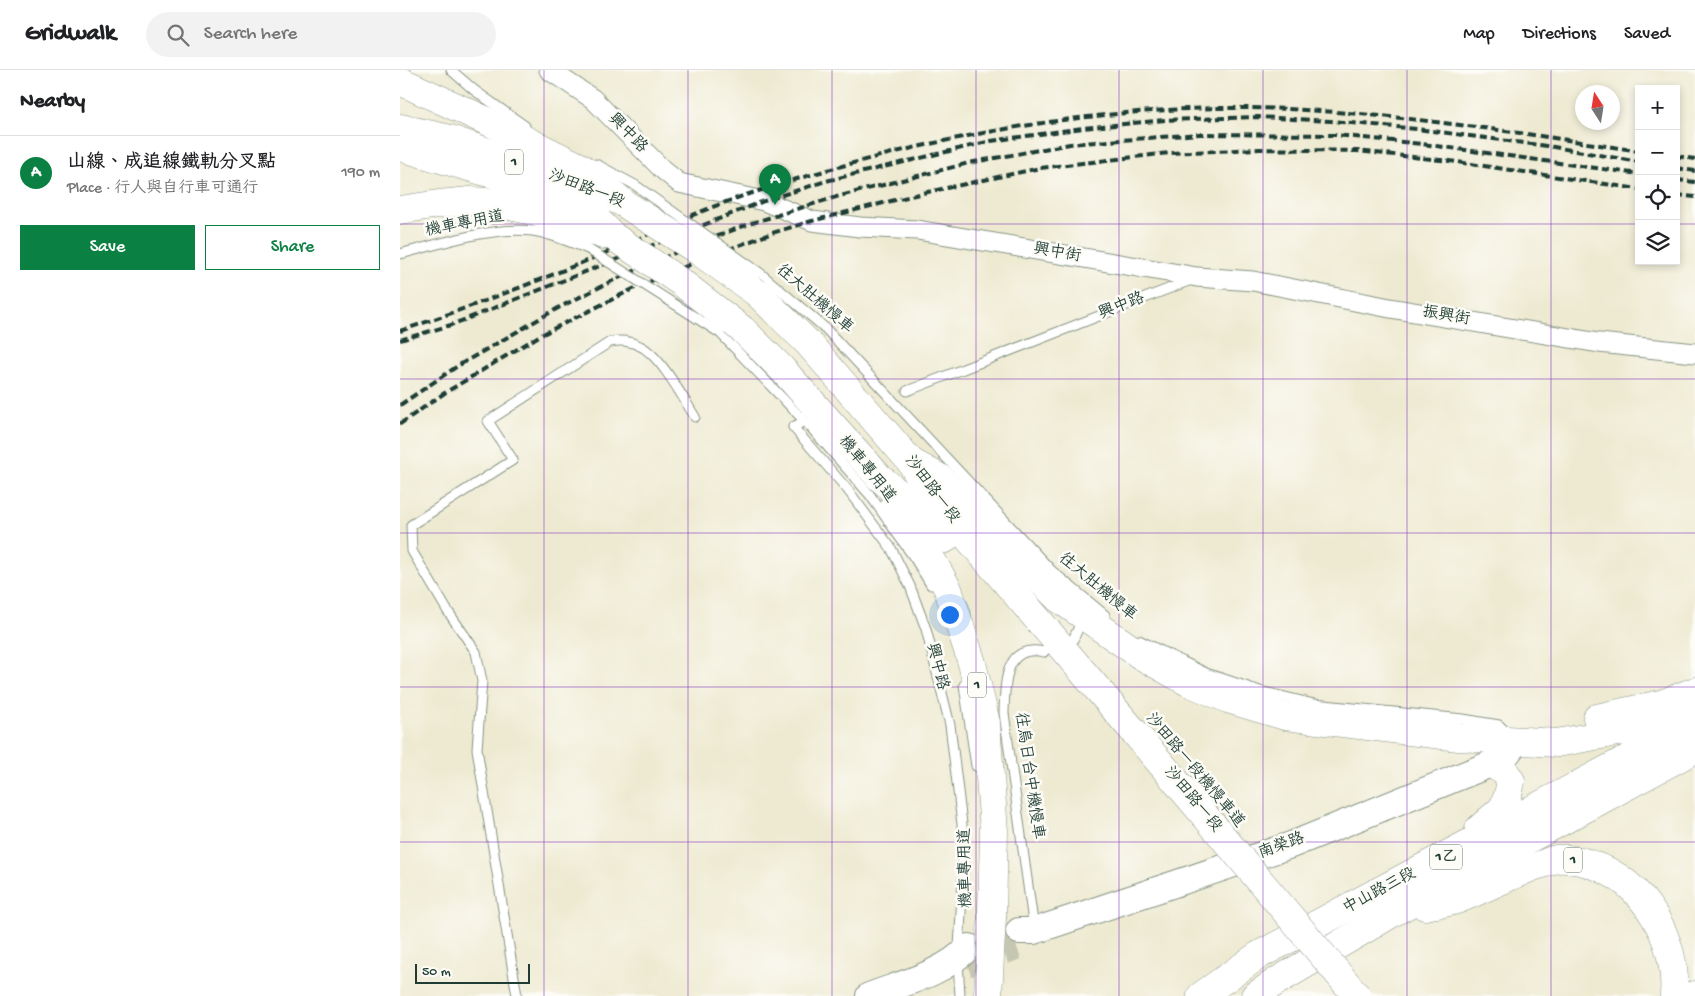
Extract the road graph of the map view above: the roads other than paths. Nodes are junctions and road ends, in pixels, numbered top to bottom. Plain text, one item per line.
1 (451, 70) edge
2 (549, 70) edge
3 (400, 81) edge
4 (400, 128) edge
5 (532, 130) dead end
6 (400, 147) edge
7 (583, 158) dead end
8 (630, 195) junction
9 (400, 210) edge
10 (917, 230) joint
11 (614, 237) junction
12 (400, 254) edge
13 (1197, 278) junction
14 (758, 283) junction
15 (731, 331) junction
16 (1695, 353) edge
17 (907, 391) dead end
18 (695, 417) dead end
19 (801, 423) dead end
20 (911, 462) junction
21 (879, 477) junction
22 (937, 596) dead end
23 (1086, 608) junction
24 (1114, 623) dead end
25 (1127, 634) dead end
26 (1044, 652) junction
27 (962, 676) dead end
28 (1695, 691) edge
29 (1695, 712) edge
30 (1695, 723) edge
31 (1134, 738) junction
32 (1517, 741) junction
33 (1695, 749) edge
34 (1492, 764) junction
35 (976, 773) dead end
36 (1450, 854) junction
37 (984, 855) dead end
38 (1396, 911) junction
39 (987, 916) junction
40 (1023, 936) joint
41 (965, 956) junction
42 (517, 996) edge
43 (869, 996) edge
44 (960, 996) edge
45 (988, 996) edge
46 (1200, 996) edge
47 (1255, 996) edge
48 (1336, 996) edge
49 (1357, 996) edge
50 (1365, 996) edge
51 (1670, 996) edge
52 (1674, 996) edge

1 - 5 lane
2 - 10 street, 興中路
3 - 8 main road
4 - 8 main road, 沙田路一段 / 1
6 - 11 main road, 沙田路一段 / 1
7 - 8 lane
8 - 14 main road, 沙田路一段 / 1, bridge
9 - 11 main road
10 - 13 street, 興中街
11 - 15 main road, 沙田路一段 / 1, bridge
12 - 15 lane, 機車專用道, bridge
13 - 16 street, 振興街
13 - 17 lane, 興中路
14 - 20 main road, 沙田路一段 / 1
14 - 23 lane, 往大肚機慢車
15 - 21 main road, 沙田路一段 / 1
15 - 22 lane, 機車專用道
18 - 42 lane
19 - 41 lane, 興中路
20 - 23 main road
20 - 31 main road, 沙田路一段 / 1
21 - 26 main road, 沙田路一段 / 1
21 - 39 main road, 沙田路一段 / 1
23 - 24 lane, 往大肚機慢車
23 - 31 lane, 沙田路一段機慢車道
23 - 32 main road
25 - 32 lane, 往大肚機慢車
26 - 31 main road, 沙田路一段 / 1
26 - 40 lane, 往烏日台中機慢車
27 - 35 lane
28 - 32 main road
29 - 32 main road
30 - 36 main road, 中山路三段 / 1乙
31 - 48 main road, 沙田路一段 / 1
31 - 49 main road, 沙田路一段 / 1, bridge
31 - 50 lane, 沙田路一段機慢車道
32 - 34 street, 南榮路
33 - 38 main road, 中山路三段 / 1乙
34 - 36 main road
34 - 40 street, 南榮路
36 - 46 main road, 中山路三段 / 1乙
37 - 39 lane, 機車專用道
38 - 47 main road, 中山路三段 / 1
38 - 51 lane
38 - 52 main road, 1
39 - 45 main road, 沙田路一段 / 1, bridge
41 - 43 street
41 - 44 lane

